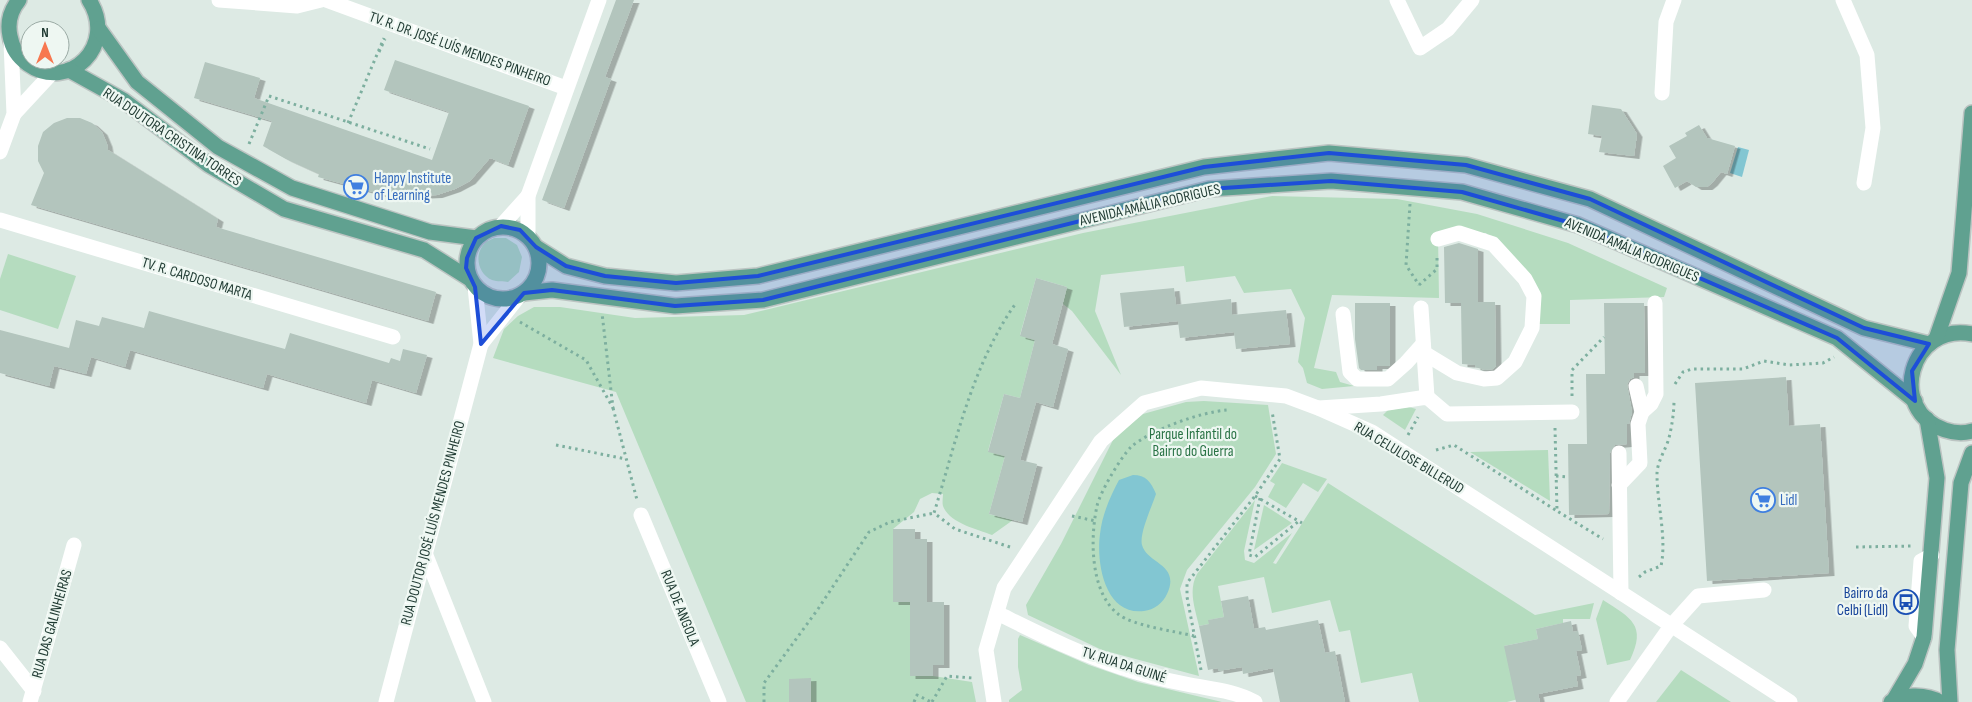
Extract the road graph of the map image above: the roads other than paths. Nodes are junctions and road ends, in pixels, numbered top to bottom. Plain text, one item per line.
1 (19, 0) edge
2 (89, 0) edge
3 (219, 0) edge
4 (321, 0) edge
5 (326, 0) edge
6 (599, 0) edge
7 (1397, 0) edge
8 (1472, 0) edge
9 (1674, 0) edge
10 (1843, 0) edge
11 (4, 21) edge
12 (99, 29) junction
13 (11, 44) junction
14 (70, 69) edge
15 (69, 70) joint
16 (52, 73) junction
17 (566, 88) junction
18 (1662, 93) dead end
19 (1972, 113) edge
20 (14, 114) junction
21 (0, 152) edge
22 (1864, 183) dead end
23 (528, 196) junction
24 (0, 220) edge
25 (501, 226) junction
26 (476, 238) junction
27 (1438, 239) road end
28 (532, 241) junction
29 (472, 283) junction
30 (525, 292) junction
31 (1421, 301) road end
32 (1655, 303) dead end
33 (1343, 314) dead end
34 (1972, 334) edge
35 (393, 337) dead end
36 (1933, 342) junction
37 (481, 344) junction
38 (1424, 348) junction
39 (1636, 386) dead end
40 (1427, 397) junction
41 (1914, 401) junction
42 (1318, 408) junction
43 (1572, 412) dead end
44 (1642, 412) junction
45 (1927, 419) junction
46 (1972, 431) edge
47 (1619, 453) dead end
48 (1972, 453) edge
49 (1619, 485) junction
50 (641, 515) road end
51 (74, 545) dead end
52 (425, 553) junction
53 (1764, 590) dead end
54 (1621, 593) junction
55 (997, 613) junction
56 (1671, 626) junction
57 (0, 648) edge
58 (32, 696) edge
59 (1893, 700) edge
60 (386, 702) edge
61 (484, 702) edge
62 (718, 702) edge
63 (994, 702) edge
64 (1255, 702) edge
65 (1617, 702) edge
66 (1790, 702) edge
67 (1940, 702) edge
68 (1950, 702) edge

1 - 11 main road
2 - 12 main road, RUA DOUTORA CRISTINA TORRES
3 - 4 street
5 - 17 street, TV. R. DR. JOSÉ LUÍS MENDES PINHEIRO
6 - 17 street
7 - 8 street
9 - 18 street
10 - 22 street
11 - 13 main road
12 - 14 main road
12 - 26 main road, RUA DOUTORA CRISTINA TORRES
13 - 16 main road
13 - 20 street
15 - 16 main road
15 - 29 main road, RUA DOUTORA CRISTINA TORRES
16 - 20 street
17 - 23 street
19 - 36 main road
20 - 21 street
23 - 25 street
23 - 28 street
24 - 35 street, TV. R. CARDOSO MARTA
25 - 26 main road
25 - 28 main road
26 - 29 main road
27 - 38 street
28 - 30 main road
28 - 36 main road, AVENIDA AMÁLIA RODRIGUES
29 - 30 main road
29 - 37 street, RUA DOUTOR JOSÉ LUÍS MENDES PINHEIRO
30 - 37 street, RUA DOUTOR JOSÉ LUÍS MENDES PINHEIRO
30 - 41 main road, AVENIDA AMÁLIA RODRIGUES
31 - 38 street
32 - 44 street
33 - 38 street
34 - 36 main road
36 - 41 main road
37 - 52 street, RUA DOUTOR JOSÉ LUÍS MENDES PINHEIRO
38 - 40 street
39 - 44 street
40 - 42 street
40 - 43 street
41 - 45 main road, AVENIDA AMÁLIA RODRIGUES
42 - 54 street, RUA CELULOSE BILLERUD
42 - 55 street, RUA CELULOSE BILLERUD
44 - 49 street
45 - 46 main road
45 - 59 main road
47 - 49 street
48 - 68 main road
49 - 54 street
50 - 62 street, RUA DE ANGOLA
51 - 58 street, RUA DAS GALINHEIRAS
52 - 60 street, RUA DOUTOR JOSÉ LUÍS MENDES PINHEIRO
52 - 61 street
53 - 56 street
54 - 56 street, RUA CELULOSE BILLERUD
55 - 63 street, RUA CELULOSE BILLERUD
55 - 64 street, TV. RUA DA GUINÉ
56 - 65 street
56 - 66 street, RUA CELULOSE BILLERUD
57 - 58 street
59 - 67 main road

